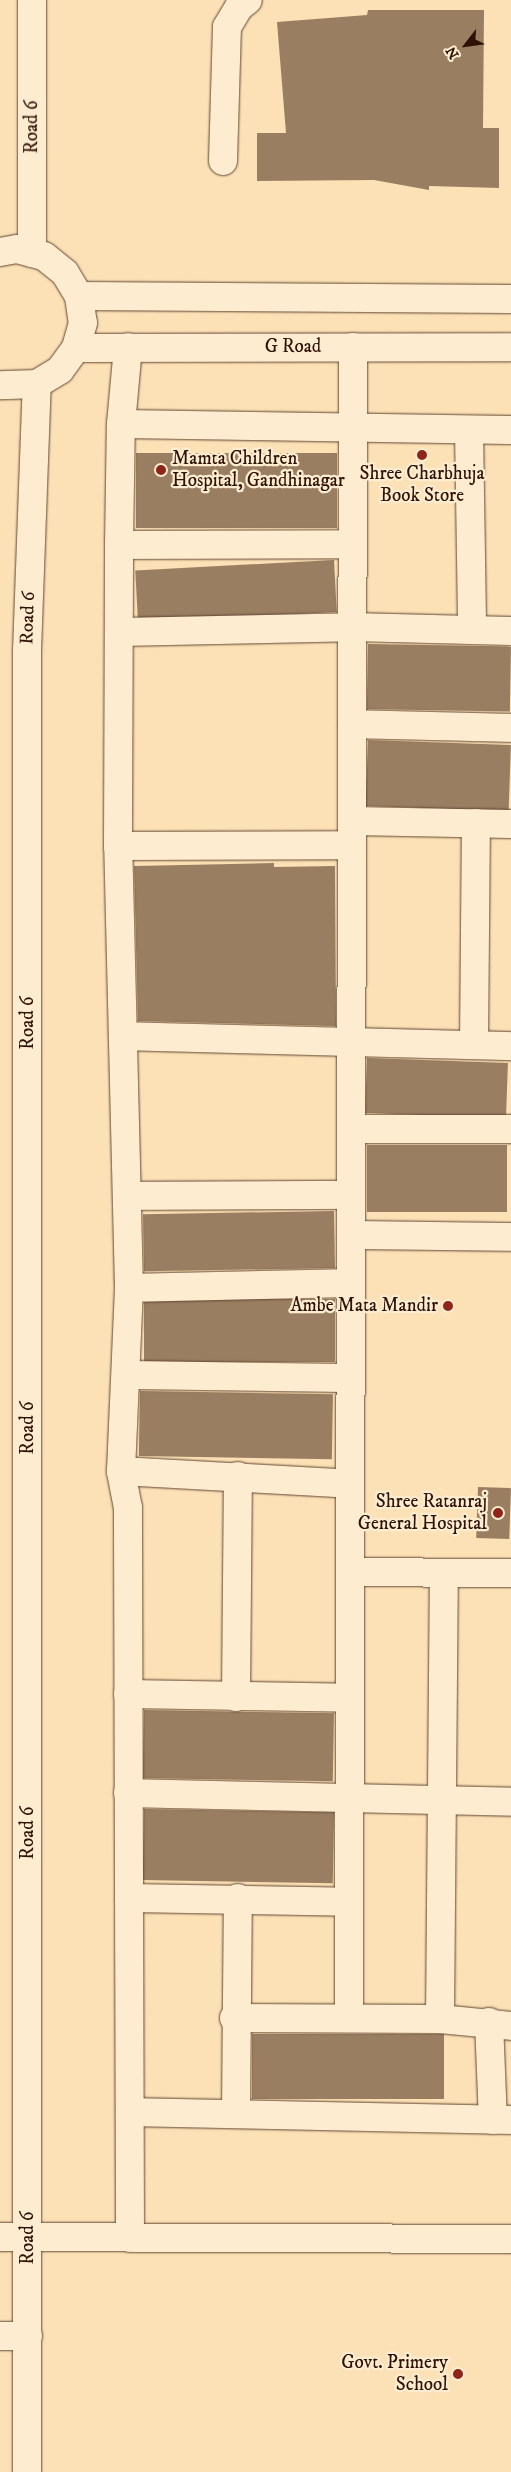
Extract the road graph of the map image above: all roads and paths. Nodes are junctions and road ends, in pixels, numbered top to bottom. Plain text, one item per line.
1 (32, 0) edge
2 (248, 0) edge
3 (223, 160) dead end
4 (0, 252) edge
5 (32, 253) junction
6 (79, 296) junction
7 (511, 299) edge
8 (128, 347) junction
9 (352, 347) junction
10 (511, 347) edge
11 (76, 348) junction
12 (37, 384) junction
13 (0, 385) edge
14 (121, 424) junction
15 (352, 428) junction
16 (469, 430) junction
17 (511, 430) edge
18 (119, 544) junction
19 (352, 544) junction
20 (352, 627) junction
21 (472, 630) junction
22 (511, 631) edge
23 (120, 632) junction
24 (352, 724) junction
25 (511, 728) edge
26 (476, 823) junction
27 (511, 824) edge
28 (352, 833) junction
29 (118, 846) junction
30 (123, 1036) junction
31 (351, 1044) junction
32 (474, 1045) junction
33 (511, 1046) edge
34 (351, 1129) junction
35 (511, 1129) edge
36 (127, 1196) junction
37 (349, 1196) junction
38 (350, 1235) junction
39 (511, 1237) edge
40 (349, 1282) junction
41 (129, 1288) junction
42 (128, 1375) junction
43 (348, 1378) junction
44 (121, 1471) junction
45 (238, 1476) junction
46 (350, 1484) junction
47 (350, 1572) junction
48 (444, 1573) junction
49 (511, 1573) edge
50 (128, 1694) junction
51 (236, 1697) junction
52 (349, 1698) junction
53 (128, 1793) junction
54 (349, 1798) junction
55 (511, 1802) edge
56 (443, 1803) junction
57 (129, 1898) junction
58 (238, 1898) junction
59 (349, 1902) junction
60 (349, 2017) junction
61 (234, 2018) junction
62 (440, 2019) junction
63 (500, 2024) edge
64 (130, 2112) junction
65 (236, 2113) junction
66 (502, 2120) edge
67 (0, 2237) edge
68 (28, 2237) junction
69 (130, 2238) junction
70 (511, 2239) edge
71 (0, 2336) edge
72 (28, 2336) junction
73 (27, 2472) edge

1 - 5 street, Road 6
2 - 3 street
4 - 5 street
5 - 6 street
6 - 7 street
6 - 11 street
8 - 9 street, G Road
8 - 11 street, G Road
8 - 14 street
9 - 10 street, G Road
9 - 15 street
11 - 12 street
12 - 13 street
12 - 68 street, Road 6
14 - 15 street
14 - 18 street
15 - 16 street
15 - 19 street
16 - 17 street
16 - 21 street
18 - 19 street
18 - 23 street
19 - 20 street
20 - 21 street
20 - 23 street
20 - 24 street
21 - 22 street
23 - 29 street
24 - 25 street
24 - 28 street
26 - 27 street
26 - 28 street
26 - 32 street
28 - 29 street
28 - 31 street
29 - 30 street
30 - 31 street
30 - 36 street
31 - 32 street
31 - 34 street
32 - 33 street
34 - 35 street
34 - 37 street
36 - 37 street
36 - 41 street
37 - 38 street
38 - 39 street
38 - 40 street
40 - 41 street
40 - 43 street
41 - 42 street
42 - 43 street
42 - 44 street
43 - 46 street
44 - 45 street
44 - 50 street
45 - 46 street
45 - 51 street
46 - 47 street
47 - 48 street
47 - 52 street
48 - 49 street
48 - 56 street
50 - 51 street
50 - 53 street
51 - 52 street
52 - 54 street
53 - 54 street
53 - 57 street
54 - 56 street
54 - 59 street
55 - 56 street
56 - 62 street
57 - 58 street
57 - 64 street
58 - 59 street
58 - 61 street
59 - 60 street
60 - 61 street
60 - 62 street
61 - 65 street
62 - 63 street
63 - 66 street
64 - 65 street
64 - 69 street
65 - 66 street
67 - 68 street
68 - 69 street
68 - 72 street, Road 6
69 - 70 street
71 - 72 street
72 - 73 street, Road 6

